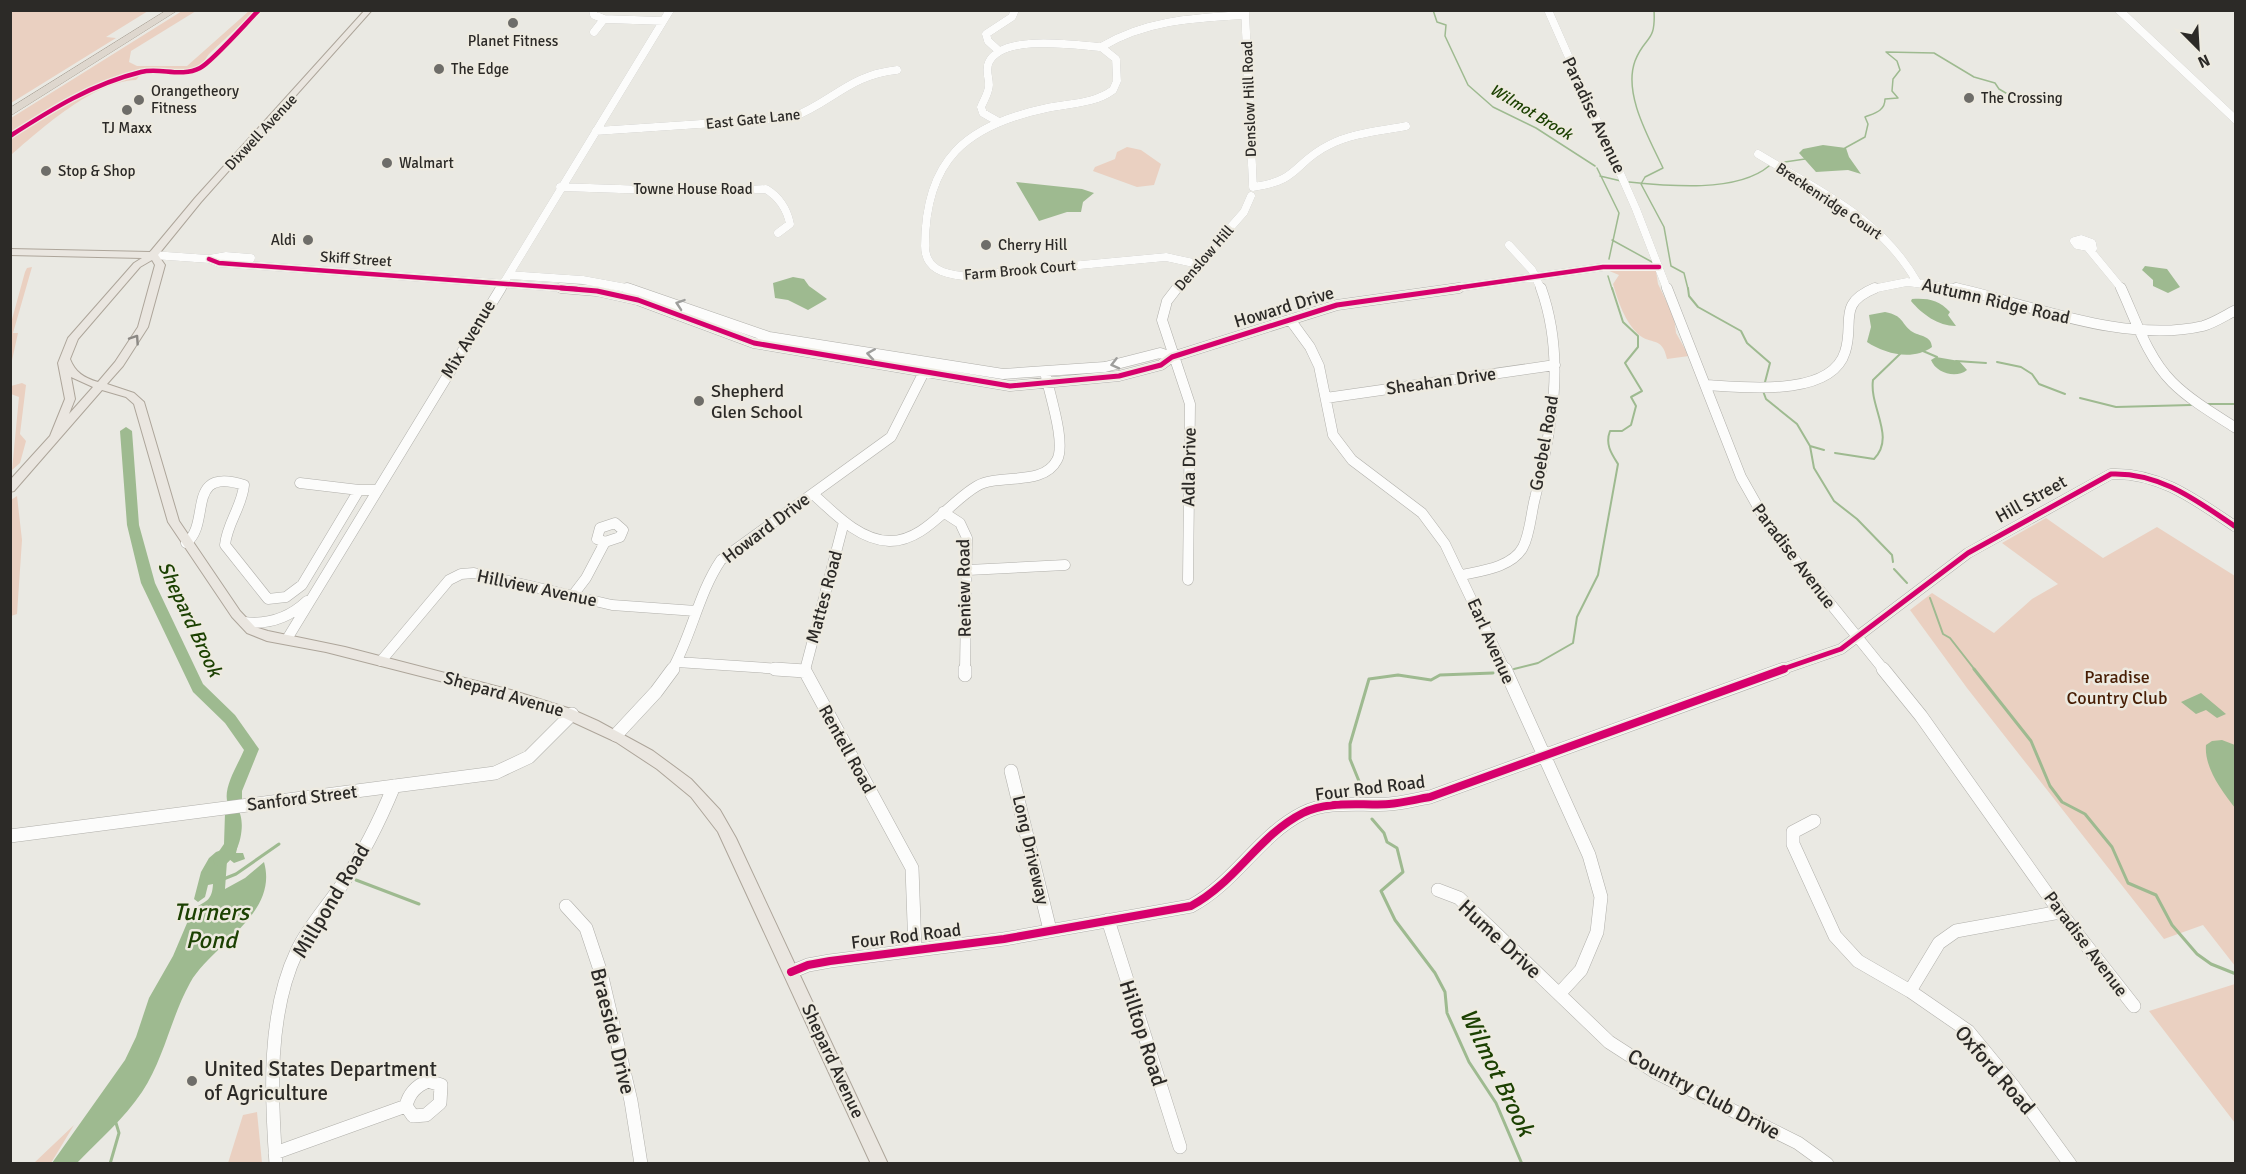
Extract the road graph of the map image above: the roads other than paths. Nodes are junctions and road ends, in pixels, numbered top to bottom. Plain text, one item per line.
1 (166, 10) edge
2 (174, 10) edge
3 (369, 10) edge
4 (593, 10) edge
5 (618, 10) edge
6 (670, 10) edge
7 (1015, 10) edge
8 (1548, 10) edge
9 (2119, 10) edge
10 (1245, 13) edge
11 (608, 19) junction
12 (663, 21) junction
13 (594, 32) dead end
14 (1101, 46) junction
15 (999, 51) junction
16 (897, 70) dead end
17 (10, 105) edge
18 (10, 113) edge
19 (2235, 120) edge
20 (999, 122) junction
21 (1406, 126) dead end
22 (596, 131) junction
23 (1758, 154) dead end
24 (560, 187) junction
25 (1251, 196) dead end
26 (778, 233) dead end
27 (1509, 245) dead end
28 (2089, 249) dead end
29 (10, 252) edge
30 (153, 255) junction
31 (1198, 264) junction
32 (1659, 267) junction
33 (1538, 277) junction
34 (505, 278) junction
35 (603, 282) junction
36 (1917, 282) junction
37 (597, 291) junction
38 (2235, 310) edge
39 (709, 315) junction
40 (1292, 321) junction
41 (698, 323) junction
42 (2140, 329) junction
43 (754, 333) junction
44 (745, 340) junction
45 (1172, 357) junction
46 (64, 358) junction
47 (928, 363) junction
48 (1555, 365) junction
49 (924, 374) junction
50 (1046, 378) junction
51 (100, 386) junction
52 (1706, 386) junction
53 (1326, 398) junction
54 (2235, 428) edge
55 (55, 436) junction
56 (300, 483) dead end
57 (10, 488) edge
58 (359, 490) junction
59 (377, 490) junction
60 (813, 494) junction
61 (943, 512) junction
62 (844, 522) junction
63 (2235, 527) edge
64 (604, 542) dead end
65 (186, 543) junction
66 (1065, 565) dead end
67 (968, 570) junction
68 (1462, 575) junction
69 (1188, 580) dead end
70 (318, 591) junction
71 (573, 595) junction
72 (696, 611) junction
73 (244, 622) junction
74 (287, 639) junction
75 (1857, 639) junction
76 (381, 661) junction
77 (677, 662) junction
78 (804, 671) junction
79 (964, 675) dead end
80 (572, 714) junction
81 (616, 735) junction
82 (1543, 757) junction
83 (1011, 771) dead end
84 (394, 786) junction
85 (1815, 820) dead end
86 (10, 836) edge
87 (1438, 890) dead end
88 (566, 906) dead end
89 (2060, 912) junction
90 (1108, 920) junction
91 (1050, 930) junction
92 (915, 950) junction
93 (791, 972) junction
94 (1910, 991) junction
95 (1559, 994) junction
96 (2134, 1006) dead end
97 (406, 1106) dead end
98 (1180, 1147) dead end
99 (276, 1158) edge
100 (641, 1164) edge
101 (880, 1164) edge
102 (1827, 1164) edge
103 (2070, 1164) edge

1 - 17 highway
2 - 18 highway
3 - 30 main road, Dixwell Avenue
4 - 11 street
5 - 11 street
6 - 12 street, Mix Avenue
7 - 15 street
8 - 32 street, Paradise Avenue
9 - 19 street
10 - 14 street
10 - 21 street, Denslow Hill Road
11 - 12 street
11 - 13 street
12 - 22 street, Mix Avenue
14 - 15 street
14 - 20 street
15 - 20 street
16 - 22 street, East Gate Lane
20 - 31 street, Farm Brook Court
22 - 24 street, Mix Avenue
23 - 36 street, Breckenridge Court
24 - 26 street, Towne House Road
24 - 34 street, Mix Avenue
25 - 31 street, Denslow Hill
27 - 33 street, Goebel Road
28 - 42 street
29 - 30 main road, Skiff Street
30 - 34 street, Skiff Street
30 - 46 main road, Dixwell Avenue
51 -> 30 main road
31 - 45 street, Denslow Hill
32 - 33 street, Howard Drive
32 - 52 street, Paradise Avenue
33 - 40 street, Howard Drive
33 - 48 street, Goebel Road
34 - 35 street, Howard Drive
34 - 37 street, Howard Drive
34 - 59 street, Mix Avenue
35 - 37 street
39 -> 35 street, Howard Drive
36 - 42 street, Autumn Ridge Road
36 - 52 street, Autumn Ridge Road
37 - 41 street, Howard Drive
38 - 42 street, Autumn Ridge Road
39 - 41 street
39 - 43 street, Howard Drive
40 - 45 street, Howard Drive
40 - 53 street, Earl Avenue
41 - 44 street, Howard Drive
42 - 54 street
43 - 44 street
47 -> 43 street, Howard Drive
44 - 49 street, Howard Drive
45 - 50 street, Howard Drive
45 - 69 street, Adla Drive
46 - 51 main road
46 - 55 main road
47 - 49 street, Howard Drive
47 - 50 street, Howard Drive
48 - 53 street, Sheahan Drive
48 - 68 street, Goebel Road
49 - 50 street, Howard Drive
49 - 60 street, Howard Drive
50 - 61 street
51 - 55 main road
51 - 65 main road, Shepard Avenue
52 - 75 street, Paradise Avenue
53 - 68 street, Earl Avenue
55 - 57 main road
56 - 58 street
58 - 59 street
58 - 65 street
59 - 70 street, Mix Avenue
60 - 62 street
60 - 72 street, Howard Drive
61 - 62 street
61 - 67 street, Reniew Road
62 - 78 street, Mattes Road
63 - 75 street, Hill Street
64 - 71 street
65 - 73 main road, Shepard Avenue
66 - 67 street
67 - 79 street, Reniew Road
68 - 82 street, Earl Avenue
70 - 73 street
70 - 74 street, Mix Avenue
71 - 72 street, Hillview Avenue
71 - 76 street, Hillview Avenue
72 - 77 street, Howard Drive
73 - 74 main road, Shepard Avenue
74 - 76 main road, Shepard Avenue
75 - 82 street, Four Rod Road
75 - 89 street, Paradise Avenue
76 - 80 main road, Shepard Avenue
77 - 78 street
77 - 81 street, Howard Drive
78 - 92 street, Rentell Road
80 - 81 main road, Shepard Avenue
80 - 84 street, Sanford Street
81 - 93 main road, Shepard Avenue
82 - 90 street, Four Rod Road
82 - 95 street, Earl Avenue
83 - 91 street, Long Driveway
84 - 86 street, Sanford Street
84 - 99 street, Millpond Road
85 - 94 street, Oxford Road
87 - 95 street, Hume Drive
88 - 100 street, Braeside Drive
89 - 94 street
89 - 96 street, Paradise Avenue
90 - 91 street, Four Rod Road
90 - 98 street, Hilltop Road
91 - 92 street, Four Rod Road
92 - 93 street, Four Rod Road
93 - 101 main road, Shepard Avenue
94 - 103 street, Oxford Road
95 - 102 street, Country Club Drive
97 - 99 street

